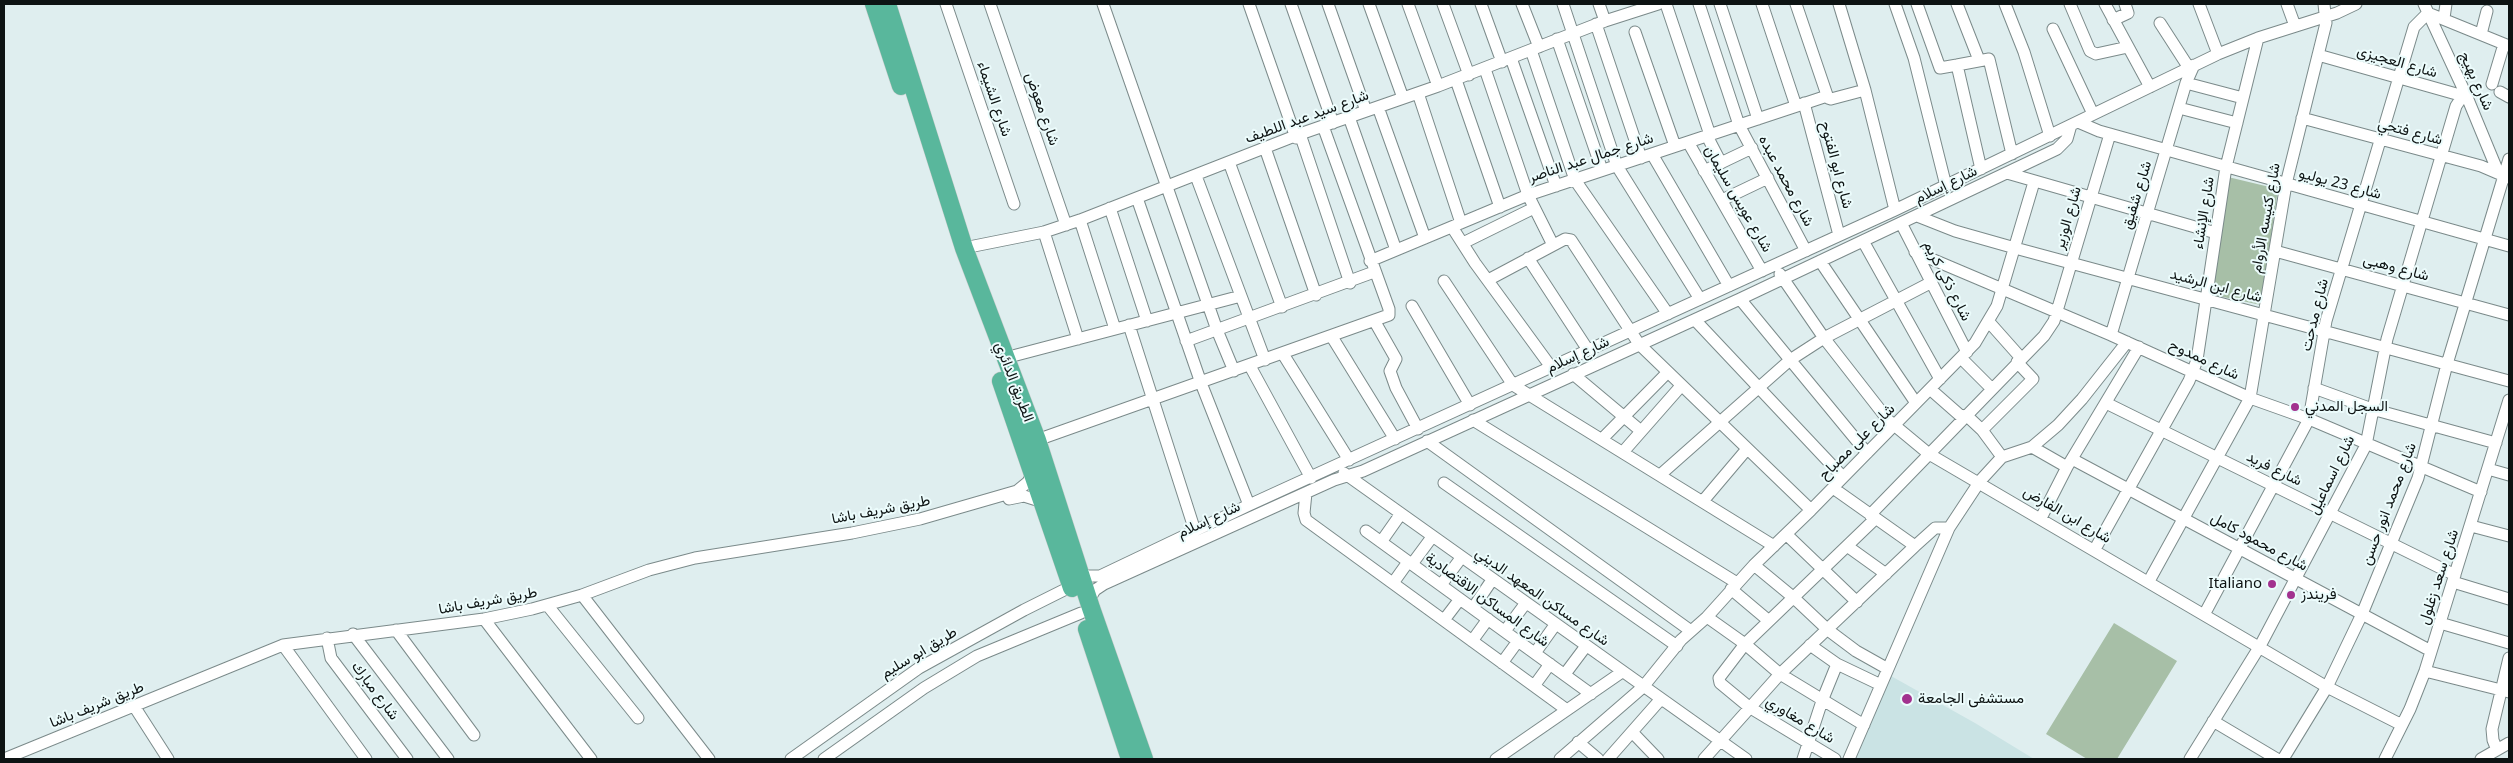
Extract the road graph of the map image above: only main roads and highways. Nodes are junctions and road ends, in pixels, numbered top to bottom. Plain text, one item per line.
1 (874, 4) edge
2 (888, 4) edge
3 (1028, 437) junction
4 (1076, 580) junction
5 (1123, 720) junction
6 (1130, 759) edge
7 (1144, 759) edge

1 - 3 highway, الطريق الدائري
2 - 3 highway, الطريق الدائري
3 - 4 highway, الطريق الدائري
3 - 4 highway, الطريق الدائري
4 - 5 highway, الطريق الدائري
5 - 6 highway, الطريق الدائري
5 - 7 highway, الطريق الدائري

